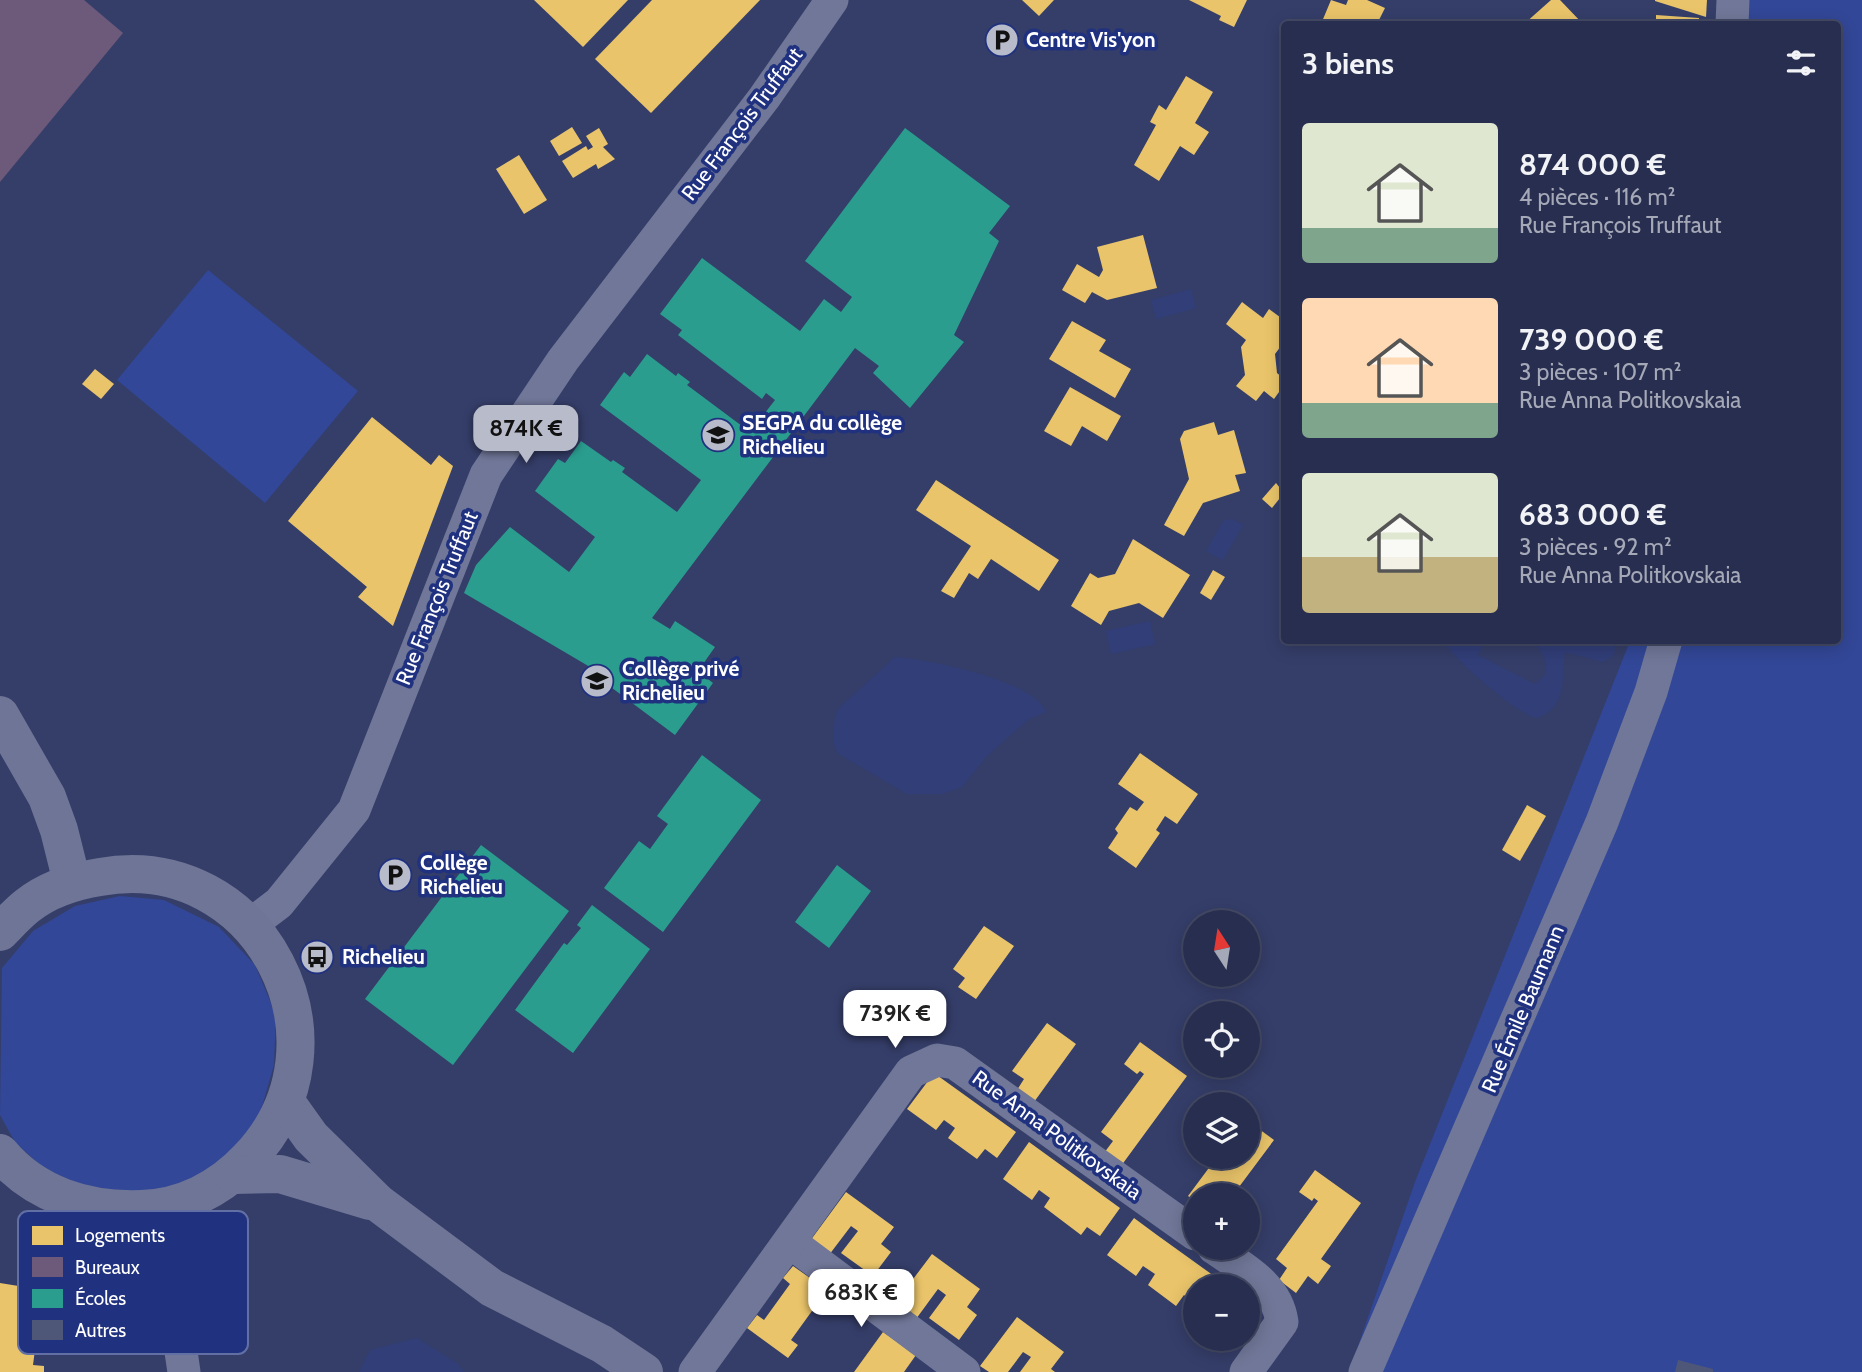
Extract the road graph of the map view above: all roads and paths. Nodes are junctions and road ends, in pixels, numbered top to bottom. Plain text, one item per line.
1 (831, 0) edge
2 (1733, 0) edge
3 (1732, 21) edge
4 (1665, 644) edge
5 (0, 715) edge
6 (72, 882) junction
7 (250, 925) junction
8 (0, 932) edge
9 (286, 1102) junction
10 (0, 1153) edge
11 (233, 1175) junction
12 (378, 1203) junction
13 (160, 1209) joint
14 (1183, 1225) edge
15 (790, 1242) junction
16 (1231, 1260) edge
17 (181, 1354) edge
18 (184, 1372) edge
19 (644, 1372) edge
20 (695, 1372) edge
21 (964, 1372) edge
22 (1246, 1372) edge
23 (1365, 1372) edge

1 - 7 street, Rue François Truffaut
2 - 3 street
4 - 23 street, Rue Émile Baumann
5 - 6 main road
6 - 7 main road
6 - 8 main road
7 - 9 main road
9 - 11 main road
9 - 12 main road
10 - 13 main road
11 - 12 main road
11 - 13 main road
12 - 19 main road
14 - 15 street, Rue Anna Politkovskaia
15 - 20 street, Rue Anna Politkovskaia
15 - 21 street
16 - 22 street
17 - 18 street

